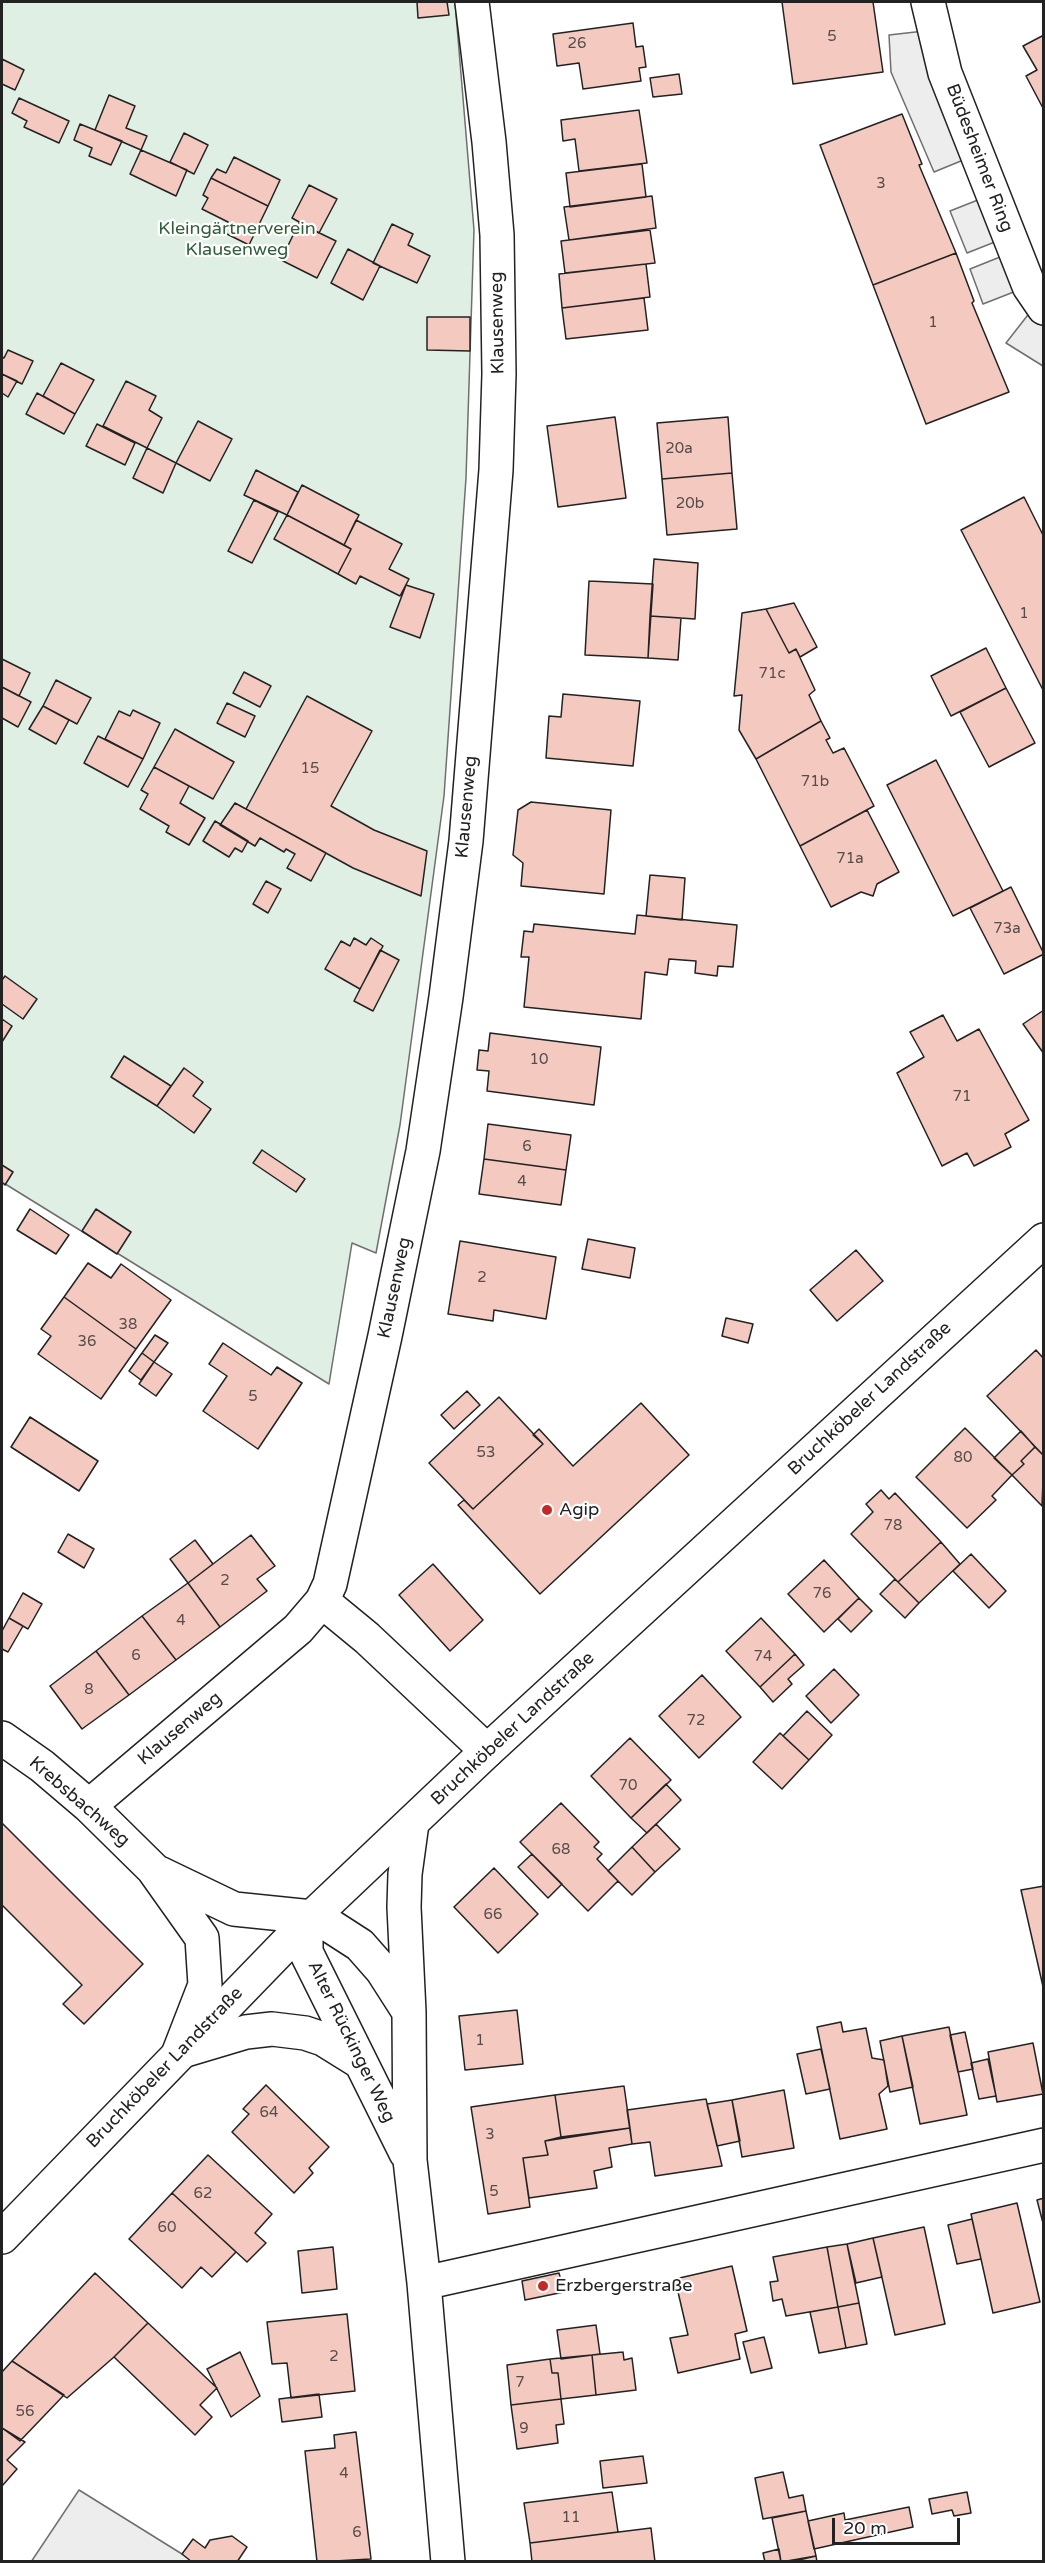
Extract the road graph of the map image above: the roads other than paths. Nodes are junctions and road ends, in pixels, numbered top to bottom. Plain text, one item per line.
1 (472, 2) edge
2 (928, 2) edge
3 (1044, 308) edge
4 (1044, 1240) edge
5 (322, 1601) junction
6 (2, 1738) edge
7 (487, 1751) junction
8 (88, 1806) junction
9 (412, 1823) junction
10 (153, 1869) junction
11 (312, 1917) junction
12 (409, 2012) junction
13 (179, 2052) junction
14 (360, 2062) junction
15 (1044, 2145) edge
16 (410, 2160) junction
17 (2, 2237) edge
18 (424, 2283) junction
19 (448, 2562) edge

1 - 5 street, Klausenweg
2 - 3 street, Büdesheimer Ring
4 - 7 street, Bruchköbeler Landstraße
5 - 7 street
5 - 8 street, Klausenweg
6 - 8 street, Krebsbachweg
7 - 9 street, Bruchköbeler Landstraße
8 - 10 street, Krebsbachweg
9 - 11 street, Bruchköbeler Landstraße
9 - 12 street, Alter Rückinger Weg
10 - 11 street, Krebsbachweg
10 - 13 street, Krebsbachweg
11 - 12 street
11 - 13 street, Bruchköbeler Landstraße
11 - 14 street, Alter Rückinger Weg
12 - 16 street, Alter Rückinger Weg
13 - 14 street
13 - 17 street, Bruchköbeler Landstraße
14 - 16 street, Alter Rückinger Weg
15 - 18 street
16 - 18 street, Alter Rückinger Weg
18 - 19 street, Alter Rückinger Weg

